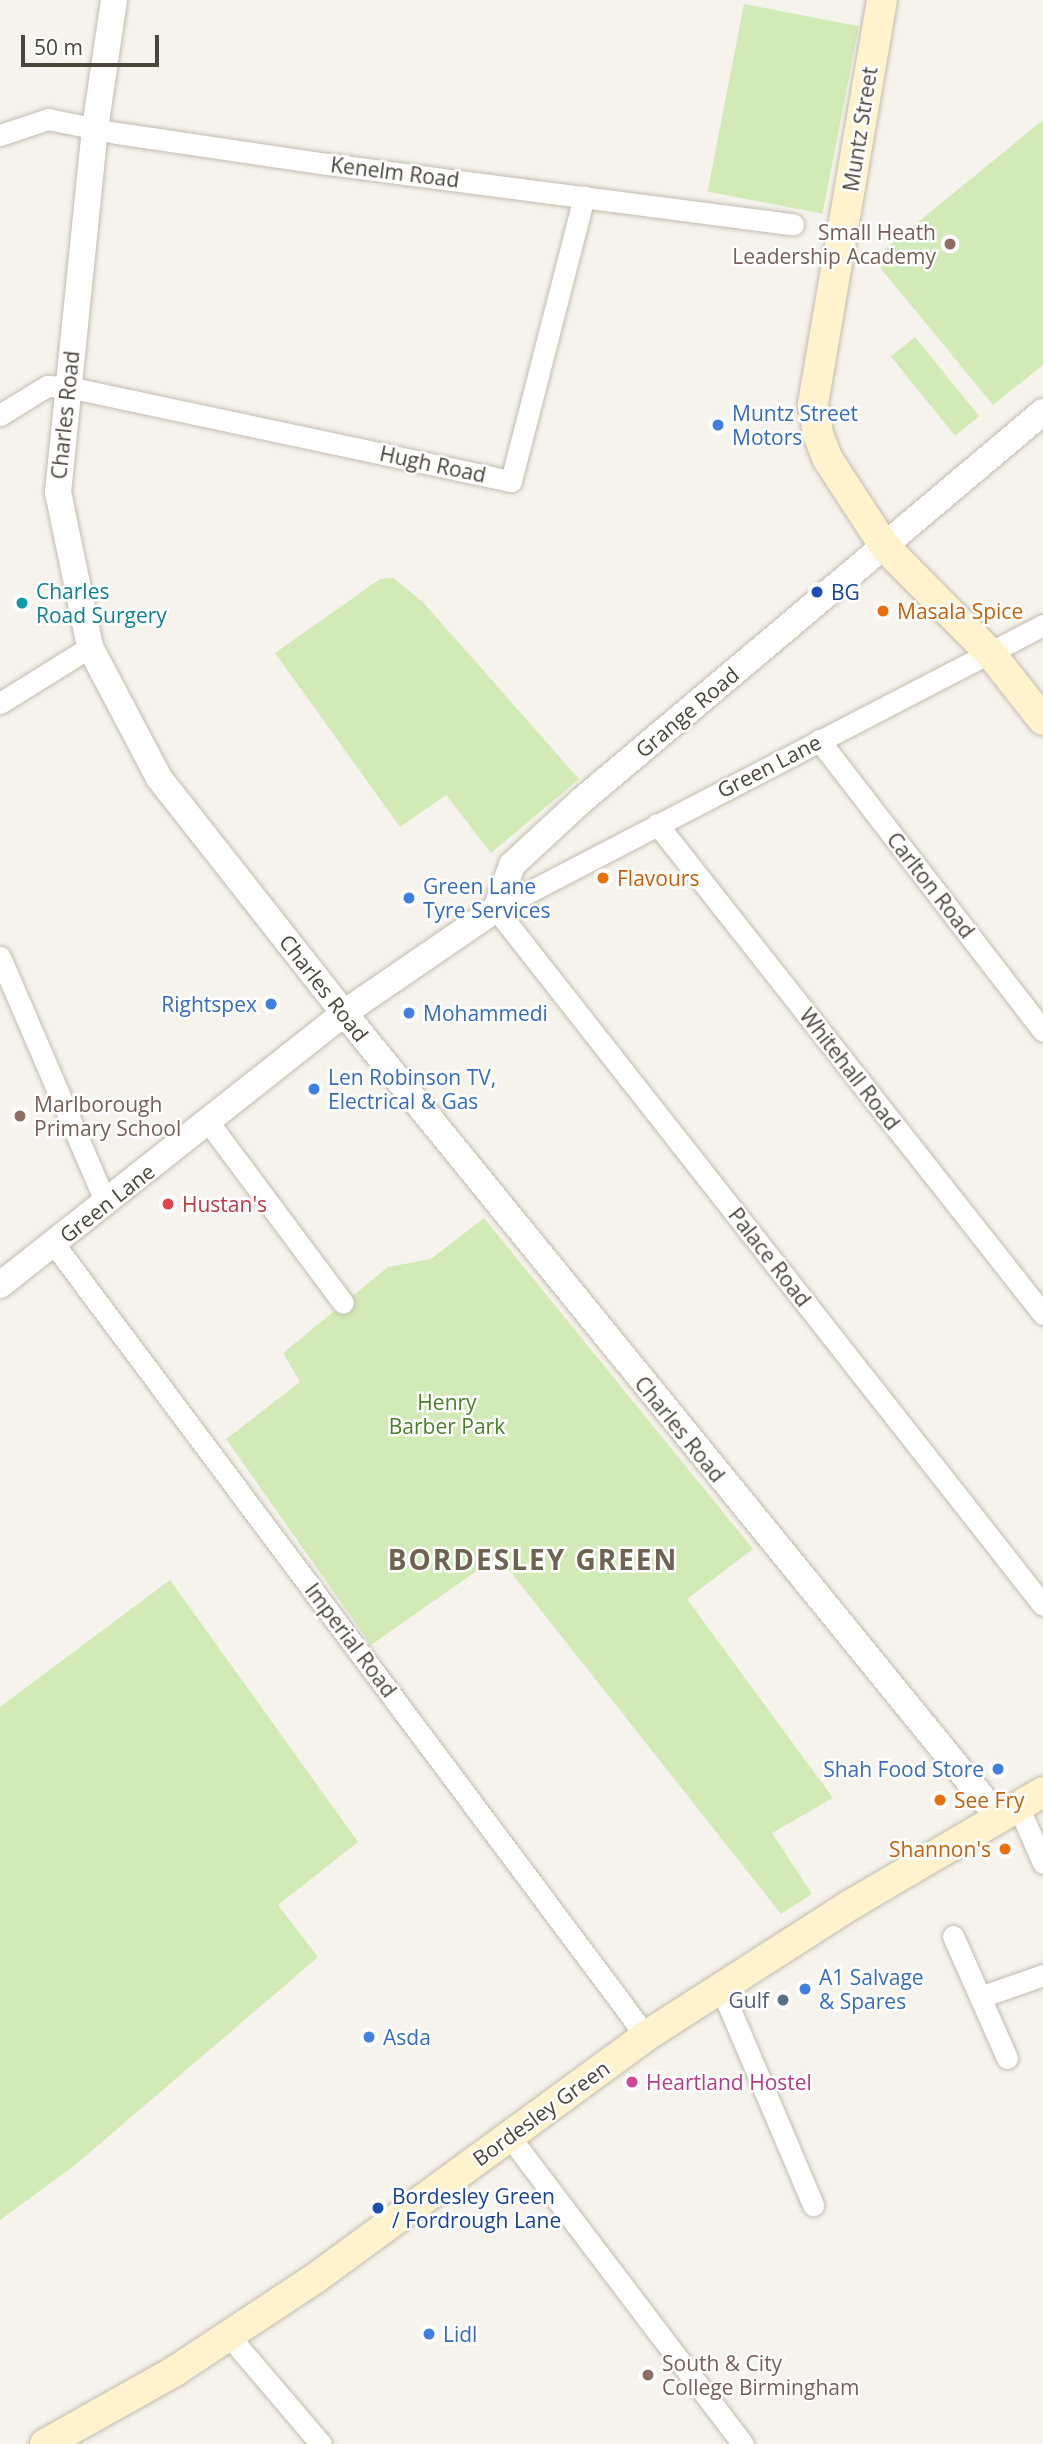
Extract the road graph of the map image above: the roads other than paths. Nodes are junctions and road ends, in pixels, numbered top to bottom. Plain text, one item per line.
1 (114, 0) edge
2 (882, 0) edge
3 (95, 128) junction
4 (0, 135) edge
5 (584, 196) junction
6 (793, 224) dead end
7 (68, 387) junction
8 (1043, 412) edge
9 (0, 415) edge
10 (885, 547) junction
11 (1043, 625) edge
12 (90, 647) junction
13 (991, 654) junction
14 (0, 703) edge
15 (1043, 720) edge
16 (819, 740) junction
17 (657, 824) junction
18 (496, 909) junction
19 (1, 964) edge
20 (344, 1013) junction
21 (1043, 1031) edge
22 (209, 1123) junction
23 (106, 1203) junction
24 (54, 1244) junction
25 (0, 1285) edge
26 (343, 1303) dead end
27 (1043, 1314) edge
28 (1043, 1605) edge
29 (1020, 1805) edge
30 (1043, 1863) edge
31 (953, 1936) dead end
32 (1043, 1975) edge
33 (720, 1988) junction
34 (980, 1997) junction
35 (646, 2036) junction
36 (1007, 2058) dead end
37 (509, 2136) junction
38 (813, 2205) dead end
39 (229, 2336) junction
40 (83, 2435) edge
41 (45, 2444) edge
42 (321, 2444) edge
43 (743, 2444) edge

1 - 3 street, Charles Road
2 - 10 main road, Muntz Street
3 - 4 street, Kenelm Road
3 - 5 street, Kenelm Road
3 - 7 street, Charles Road
5 - 6 street, Kenelm Road
5 - 7 street, Hugh Road
7 - 9 street
7 - 12 street, Charles Road
8 - 10 street, Grange Road
10 - 13 main road, Muntz Street
10 - 18 street, Grange Road
11 - 13 street, Green Lane
12 - 14 street
12 - 20 street, Charles Road
13 - 15 main road, Muntz Street
13 - 16 street, Green Lane
16 - 17 street, Green Lane
16 - 21 street, Carlton Road
17 - 18 street, Green Lane
17 - 27 street, Whitehall Road
18 - 20 street
18 - 28 street, Palace Road
19 - 23 street
20 - 22 street, Green Lane
20 - 29 street, Charles Road
22 - 23 street, Green Lane
22 - 26 street
23 - 24 street, Green Lane
24 - 25 street, Green Lane
24 - 35 street, Imperial Road
29 - 30 street
29 - 33 main road, Bordesley Green
31 - 34 street
32 - 34 street
33 - 35 main road, Bordesley Green
33 - 38 street
34 - 36 street
35 - 37 main road, Bordesley Green
37 - 39 main road, Bordesley Green
37 - 43 street
39 - 40 main road, Bordesley Green
39 - 42 street
40 - 41 main road, Bordesley Green

